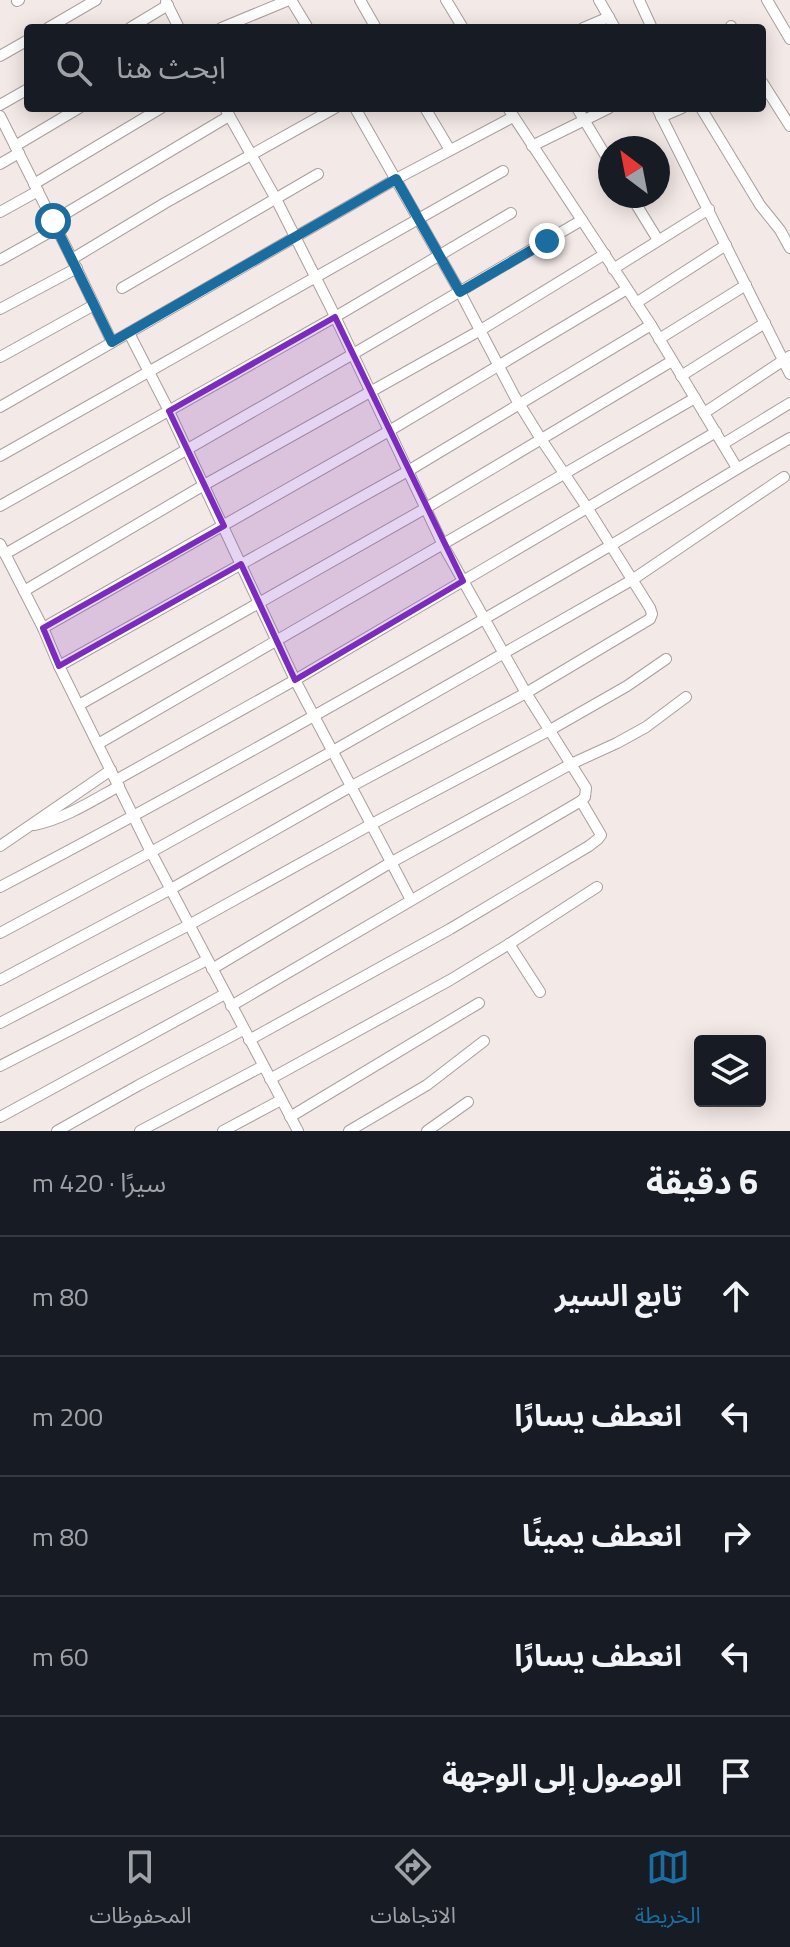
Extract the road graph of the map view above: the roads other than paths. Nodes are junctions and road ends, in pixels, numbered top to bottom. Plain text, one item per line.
1 (96, 0) edge
2 (290, 0) edge
3 (360, 0) edge
4 (446, 0) edge
5 (599, 0) edge
6 (639, 0) edge
7 (767, 0) edge
8 (167, 3) edge
9 (609, 17) junction
10 (55, 24) edge
11 (136, 24) edge
12 (177, 24) edge
13 (231, 24) edge
14 (305, 24) edge
15 (374, 24) edge
16 (461, 24) edge
17 (592, 24) edge
18 (613, 24) edge
19 (650, 24) edge
20 (790, 39) edge
21 (24, 42) edge
22 (0, 56) edge
23 (766, 88) edge
24 (24, 91) edge
25 (0, 105) edge
26 (73, 112) edge
27 (155, 112) edge
28 (227, 112) edge
29 (328, 112) edge
30 (357, 112) edge
31 (427, 112) edge
32 (579, 112) edge
33 (600, 112) edge
34 (659, 112) edge
35 (703, 112) edge
36 (510, 113) edge
37 (0, 116) edge
38 (583, 119) junction
39 (790, 126) edge
40 (598, 143) edge
41 (532, 146) junction
42 (17, 150) junction
43 (450, 150) junction
44 (251, 154) junction
45 (0, 164) edge
46 (503, 171) dead end
47 (318, 174) dead end
48 (396, 179) junction
49 (36, 188) junction
50 (276, 199) junction
51 (638, 208) edge
52 (709, 209) junction
53 (0, 212) edge
54 (511, 213) dead end
55 (418, 218) junction
56 (582, 220) junction
57 (55, 225) junction
58 (295, 237) junction
59 (658, 240) junction
60 (726, 245) junction
61 (790, 248) edge
62 (605, 254) junction
63 (439, 255) junction
64 (0, 260) edge
65 (74, 264) junction
66 (613, 269) junction
67 (316, 278) junction
68 (746, 285) junction
69 (122, 288) dead end
70 (627, 289) junction
71 (460, 292) junction
72 (636, 303) junction
73 (94, 305) junction
74 (0, 309) edge
75 (335, 317) junction
76 (765, 323) junction
77 (651, 325) junction
78 (479, 331) junction
79 (129, 333) junction
80 (659, 339) junction
81 (112, 342) junction
82 (353, 354) junction
83 (0, 357) edge
84 (787, 358) edge
85 (672, 361) junction
86 (499, 367) junction
87 (150, 372) junction
88 (790, 374) edge
89 (681, 376) junction
90 (371, 392) junction
91 (695, 398) junction
92 (519, 403) junction
93 (790, 403) edge
94 (0, 407) edge
95 (169, 411) junction
96 (704, 413) junction
97 (389, 431) junction
98 (716, 432) junction
99 (790, 438) edge
100 (541, 439) junction
101 (723, 444) junction
102 (187, 448) junction
103 (0, 456) edge
104 (737, 468) junction
105 (408, 471) junction
106 (565, 475) junction
107 (784, 477) dead end
108 (204, 485) junction
109 (0, 506) edge
110 (426, 508) junction
111 (588, 509) junction
112 (224, 527) junction
113 (443, 545) junction
114 (611, 545) junction
115 (2, 549) edge
116 (241, 564) junction
117 (632, 580) junction
118 (463, 581) junction
119 (24, 591) junction
120 (259, 604) junction
121 (485, 618) junction
122 (43, 628) junction
123 (277, 641) junction
124 (504, 653) junction
125 (666, 659) dead end
126 (59, 666) junction
127 (295, 680) junction
128 (526, 693) junction
129 (686, 697) dead end
130 (79, 705) junction
131 (314, 715) junction
132 (550, 730) junction
133 (98, 744) junction
134 (331, 752) junction
135 (571, 764) junction
136 (115, 779) junction
137 (350, 787) junction
138 (581, 801) junction
139 (133, 817) junction
140 (370, 825) junction
141 (30, 826) junction
142 (0, 846) edge
143 (151, 852) junction
144 (390, 863) junction
145 (0, 887) edge
146 (597, 887) dead end
147 (171, 889) junction
148 (411, 900) junction
149 (189, 925) junction
150 (0, 933) edge
151 (509, 944) junction
152 (209, 964) junction
153 (0, 980) edge
154 (540, 992) dead end
155 (225, 994) junction
156 (479, 1003) dead end
157 (231, 1006) junction
158 (0, 1023) edge
159 (246, 1035) junction
160 (484, 1041) dead end
161 (0, 1066) edge
162 (263, 1066) junction
163 (270, 1079) junction
164 (281, 1100) junction
165 (468, 1102) dead end
166 (0, 1117) edge
167 (290, 1117) junction
168 (57, 1131) edge
169 (140, 1131) edge
170 (223, 1131) edge
171 (298, 1131) edge
172 (349, 1131) edge
173 (427, 1131) edge

1 - 10 street
2 - 13 street
2 - 14 street
3 - 15 street
4 - 16 street
5 - 9 street
6 - 19 street
7 - 20 street
8 - 11 street
8 - 12 street
9 - 17 street
9 - 18 street
21 - 22 street
23 - 39 street
24 - 25 street
26 - 42 street
27 - 49 street
28 - 44 street
28 - 57 street
29 - 44 street
30 - 48 street
31 - 43 street
32 - 38 street
33 - 38 street
34 - 52 street
35 - 61 street
36 - 41 street
36 - 43 street
37 - 42 street
38 - 40 street
38 - 41 street
41 - 56 street
42 - 45 street
42 - 49 street
43 - 48 street
44 - 50 street
44 - 65 street
46 - 55 street
47 - 50 street
48 - 55 street
48 - 58 street
49 - 53 street
49 - 57 street
50 - 58 street
50 - 69 street
51 - 59 street
52 - 59 street
52 - 60 street
54 - 63 street
55 - 63 street
55 - 67 street
56 - 62 street
56 - 71 street
57 - 64 street
57 - 65 street
58 - 67 street
58 - 79 street
59 - 66 street
60 - 68 street
60 - 72 street
62 - 66 street
62 - 78 street
63 - 71 street
63 - 75 street
65 - 73 street
65 - 74 street
66 - 70 street
67 - 75 street
67 - 87 street
68 - 76 street
68 - 80 street
70 - 72 street
70 - 86 street
71 - 78 street
71 - 82 street
72 - 77 street
73 - 81 street
73 - 83 street
75 - 82 street
75 - 95 street
76 - 84 street
76 - 89 street
77 - 80 street
77 - 92 street
78 - 86 street
78 - 90 street
79 - 81 street
79 - 87 street
80 - 85 street
81 - 94 street
82 - 90 street
82 - 102 street
84 - 88 street
84 - 96 street
85 - 89 street
85 - 100 street
86 - 92 street
86 - 97 street
87 - 95 street
87 - 103 street
89 - 91 street
90 - 97 street
90 - 108 street
91 - 96 street
91 - 106 street
92 - 100 street
92 - 105 street
93 - 101 street
95 - 102 street
95 - 109 street
96 - 98 street
97 - 105 street
97 - 112 street
98 - 101 street
98 - 111 street
99 - 104 street
100 - 106 street
100 - 110 street
101 - 104 street
102 - 108 street
102 - 115 street
104 - 114 street
105 - 110 street
105 - 116 street
106 - 111 street
106 - 113 street
107 - 117 street
108 - 112 street
108 - 119 street
110 - 113 street
110 - 120 street
111 - 114 street
111 - 118 street
112 - 116 street
112 - 122 street
113 - 118 street
113 - 123 street
114 - 117 street
114 - 121 street
115 - 119 street
116 - 120 street
116 - 126 street
117 - 124 street
117 - 128 street
118 - 121 street
118 - 127 street
119 - 122 street
120 - 123 street
120 - 130 street
121 - 124 street
121 - 131 street
122 - 126 street
123 - 127 street
123 - 133 street
124 - 128 street
124 - 134 street
125 - 132 street
126 - 130 street
127 - 131 street
127 - 136 street
128 - 132 street
128 - 137 street
129 - 135 street
130 - 133 street
131 - 134 street
131 - 139 street
132 - 135 street
132 - 140 street
133 - 136 street
134 - 137 street
134 - 143 street
135 - 138 street
135 - 144 street
136 - 139 street
136 - 141 street
136 - 141 street
137 - 140 street
137 - 147 street
138 - 148 street
138 - 159 street
139 - 143 street
139 - 145 street
140 - 144 street
140 - 149 street
141 - 142 street
143 - 147 street
143 - 150 street
144 - 148 street
144 - 152 street
146 - 151 street
147 - 149 street
147 - 153 street
148 - 157 street
149 - 152 street
149 - 158 street
151 - 154 street
151 - 163 street
152 - 155 street
152 - 161 street
155 - 157 street
155 - 166 street
156 - 167 street
157 - 159 street
159 - 162 street
159 - 168 street
160 - 172 street
162 - 163 street
162 - 169 street
163 - 164 street
164 - 167 street
164 - 170 street
165 - 173 street
167 - 171 street

